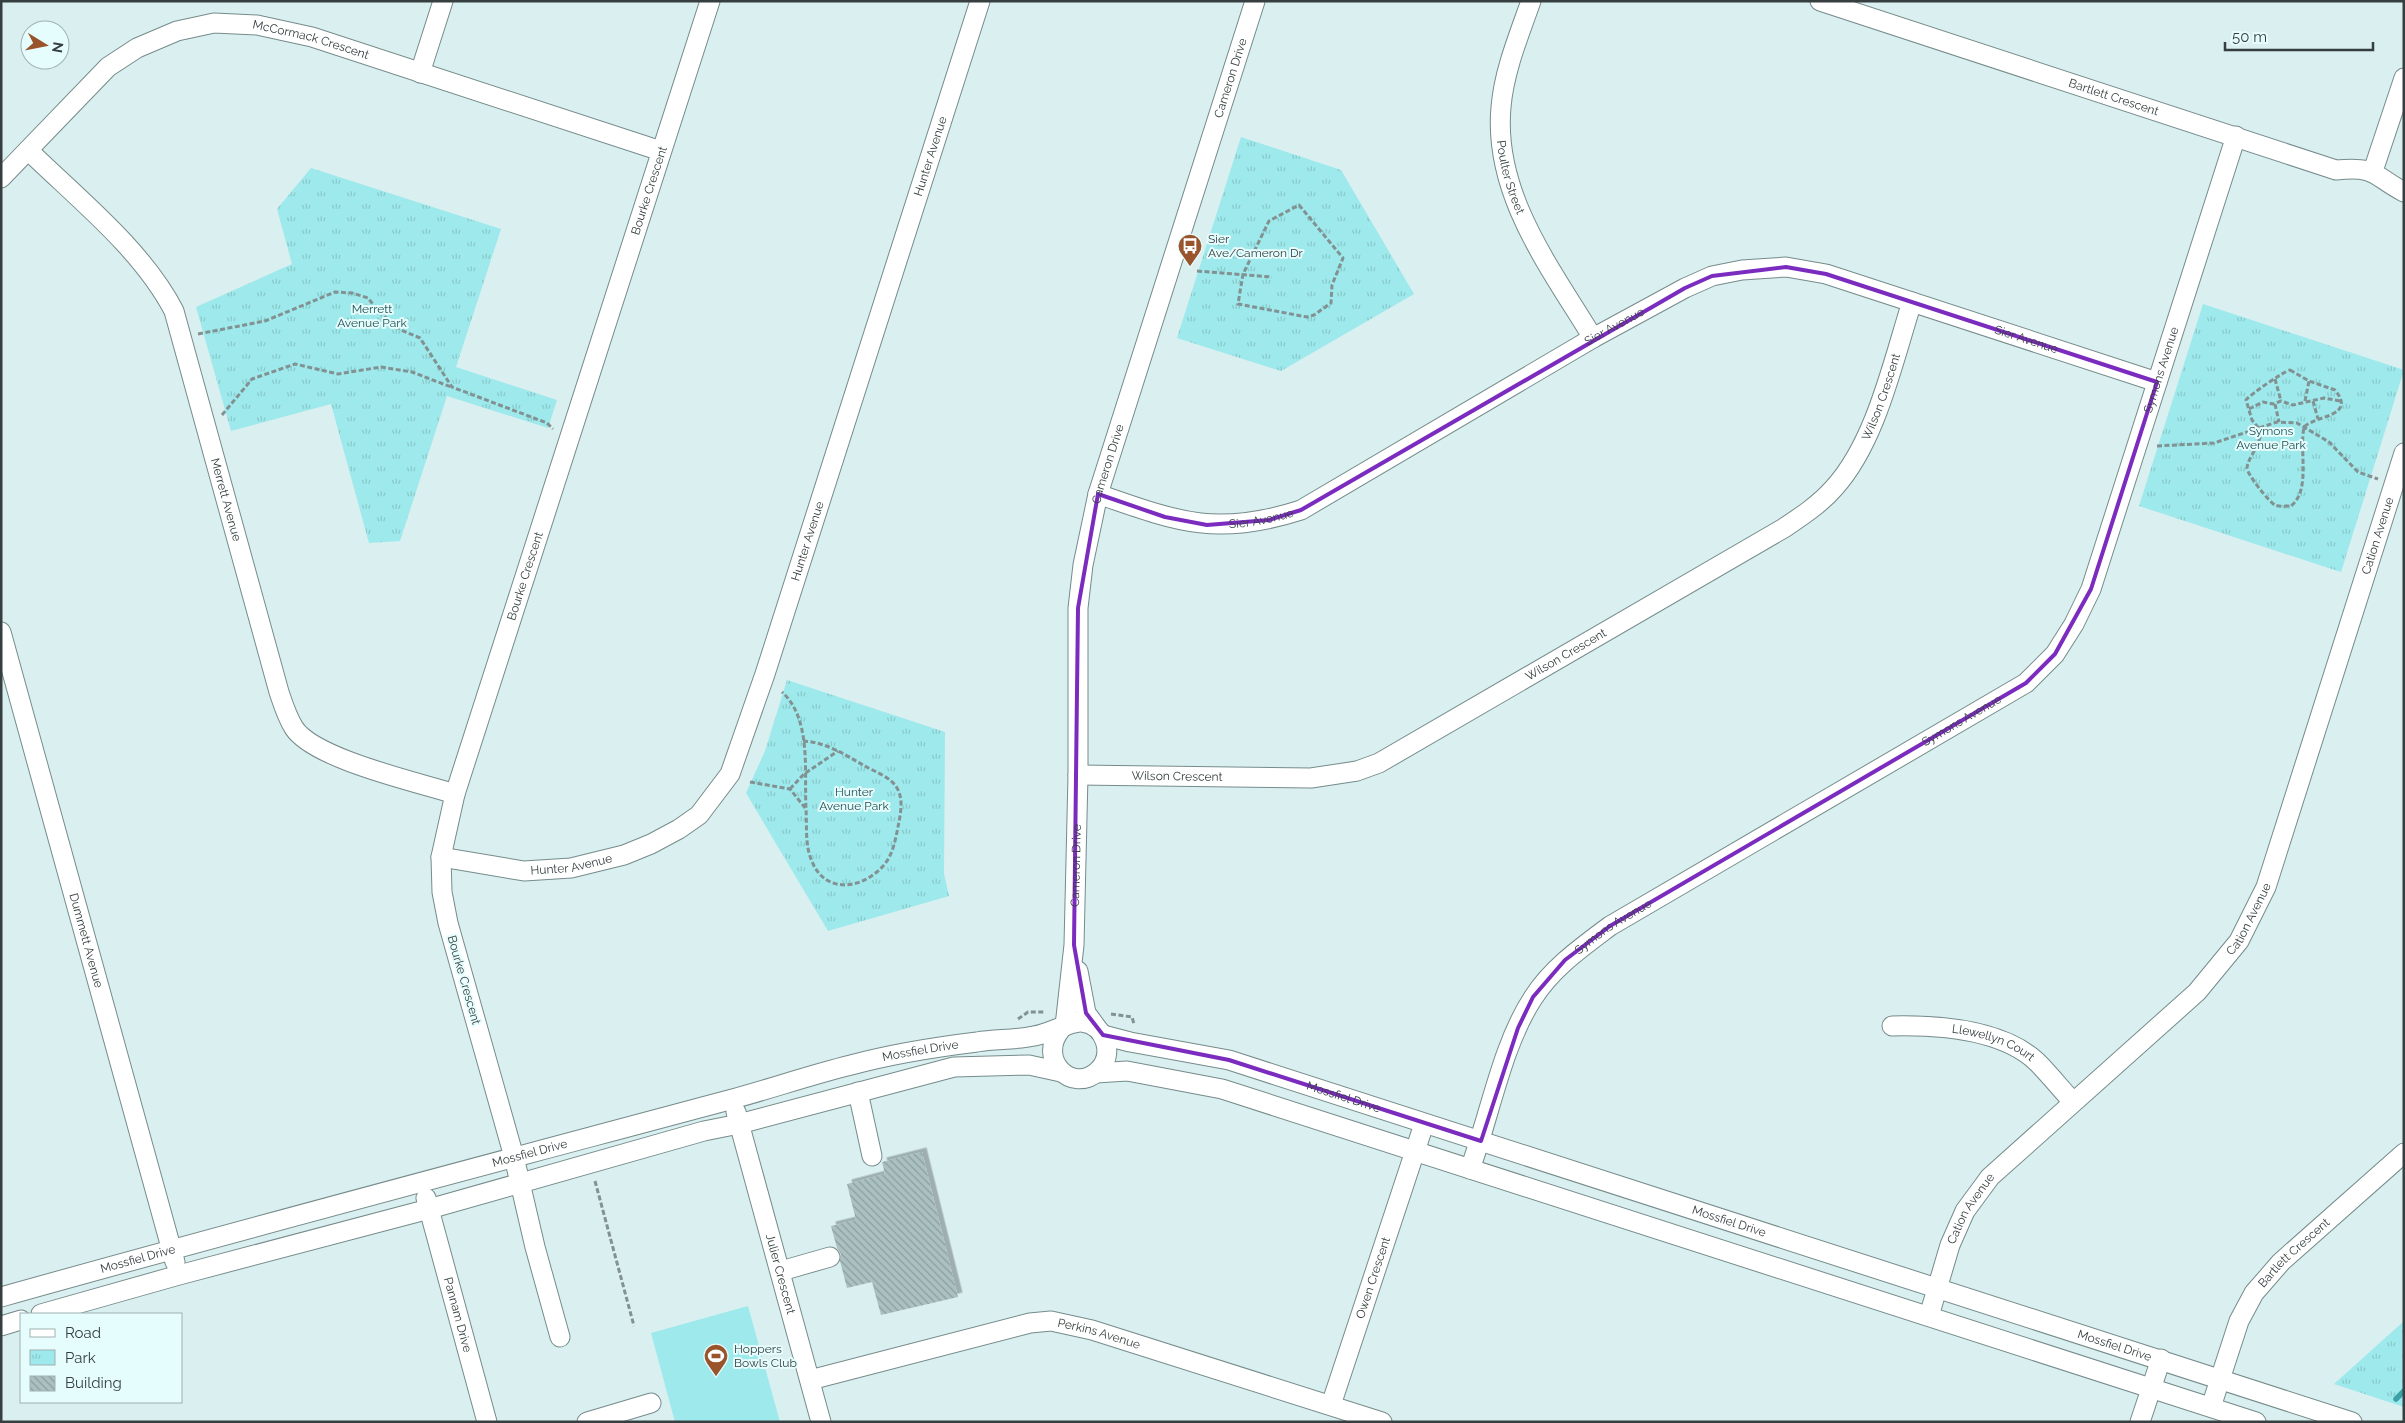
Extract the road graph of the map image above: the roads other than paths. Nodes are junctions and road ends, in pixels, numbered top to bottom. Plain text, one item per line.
1 (443, 1) edge
2 (710, 1) edge
3 (980, 1) edge
4 (1256, 1) edge
5 (1531, 1) edge
6 (1820, 1) edge
7 (420, 73) junction
8 (2404, 78) edge
9 (2236, 136) junction
10 (28, 150) junction
11 (661, 151) junction
12 (2373, 171) junction
13 (1, 178) edge
14 (2404, 192) edge
15 (1912, 302) junction
16 (1593, 338) junction
17 (2157, 382) junction
18 (2404, 453) edge
19 (1098, 494) junction
20 (1, 632) edge
21 (1078, 775) junction
22 (455, 794) junction
23 (441, 857) junction
24 (1074, 945) junction
25 (1101, 1025) junction
26 (1892, 1026) dead end
27 (1063, 1027) junction
28 (1061, 1072) junction
29 (1096, 1073) junction
30 (858, 1092) junction
31 (733, 1099) junction
32 (2073, 1102) junction
33 (740, 1124) junction
34 (1424, 1124) junction
35 (1480, 1141) junction
36 (1414, 1151) junction
37 (2404, 1153) edge
38 (872, 1156) dead end
39 (514, 1157) junction
40 (1470, 1169) junction
41 (423, 1182) junction
42 (521, 1183) junction
43 (429, 1209) junction
44 (172, 1249) junction
45 (830, 1258) dead end
46 (781, 1271) junction
47 (179, 1275) junction
48 (1938, 1287) junction
49 (1, 1297) edge
50 (46, 1313) edge
51 (1929, 1316) junction
52 (20, 1320) edge
53 (1, 1326) edge
54 (560, 1337) dead end
55 (2161, 1359) junction
56 (2220, 1378) junction
57 (810, 1380) junction
58 (2150, 1387) junction
59 (652, 1403) dead end
60 (1331, 1405) junction
61 (2211, 1406) junction
62 (487, 1422) edge
63 (587, 1422) edge
64 (821, 1422) edge
65 (1382, 1422) edge
66 (2140, 1422) edge
67 (2256, 1422) edge
68 (2352, 1422) edge

1 - 7 street
2 - 11 street, Bourke Crescent
3 - 23 street, Hunter Avenue
4 - 19 street, Cameron Drive
5 - 16 street, Poulter Street
6 - 9 street, Bartlett Crescent
7 - 10 street, McCormack Crescent
7 - 11 street, McCormack Crescent
8 - 12 street
9 - 12 street, Bartlett Crescent
9 - 17 street, Symons Avenue
10 - 13 street, McCormack Crescent
10 - 22 street, Merrett Avenue
11 - 22 street, Bourke Crescent
12 - 14 street, Bartlett Crescent
15 - 16 street, Sier Avenue
15 - 17 street, Sier Avenue
15 - 21 street, Wilson Crescent
16 - 19 street, Sier Avenue
17 - 35 street, Symons Avenue
18 - 32 street, Cation Avenue
19 - 21 street, Cameron Drive
20 - 44 street, Dummett Avenue
21 - 24 street, Cameron Drive
22 - 23 street, Bourke Crescent
23 - 39 street, Bourke Crescent
24 - 25 street, Cameron Drive
24 - 27 street, Cameron Drive
25 - 27 street
25 - 29 street
25 - 34 street, Mossfiel Drive
26 - 32 street, Llewellyn Court
27 - 28 street
27 - 31 street, Mossfiel Drive
28 - 29 street
28 - 30 street, Mossfiel Drive
29 - 36 street
30 - 33 street, Mossfiel Drive
30 - 38 street
31 - 33 street, Julier Crescent
31 - 39 street, Mossfiel Drive
32 - 48 street, Cation Avenue
33 - 42 street, Mossfiel Drive
33 - 46 street, Julier Crescent
34 - 35 street, Mossfiel Drive
34 - 36 street, Owen Crescent
35 - 40 street, Symons Avenue
35 - 48 street, Mossfiel Drive
36 - 40 street
36 - 60 street, Owen Crescent
37 - 56 street, Bartlett Crescent
39 - 41 street, Mossfiel Drive
39 - 42 street, Bourke Crescent
40 - 51 street
41 - 43 street, Pannam Drive
41 - 44 street, Mossfiel Drive
42 - 43 street, Mossfiel Drive
42 - 54 street, Bourke Crescent
43 - 47 street, Mossfiel Drive
43 - 62 street, Pannam Drive
44 - 47 street, Dummett Avenue
44 - 49 street, Mossfiel Drive
45 - 46 street
46 - 57 street, Julier Crescent
47 - 50 street, Mossfiel Drive
48 - 51 street, Cation Avenue
48 - 55 street, Mossfiel Drive
51 - 58 street
52 - 53 street
55 - 56 street, Mossfiel Drive
55 - 58 street
56 - 61 street, Bartlett Crescent
56 - 68 street, Mossfiel Drive
57 - 60 street, Perkins Avenue
57 - 64 street, Julier Crescent
58 - 61 street
58 - 66 street
59 - 63 street
60 - 65 street, Perkins Avenue
61 - 67 street

